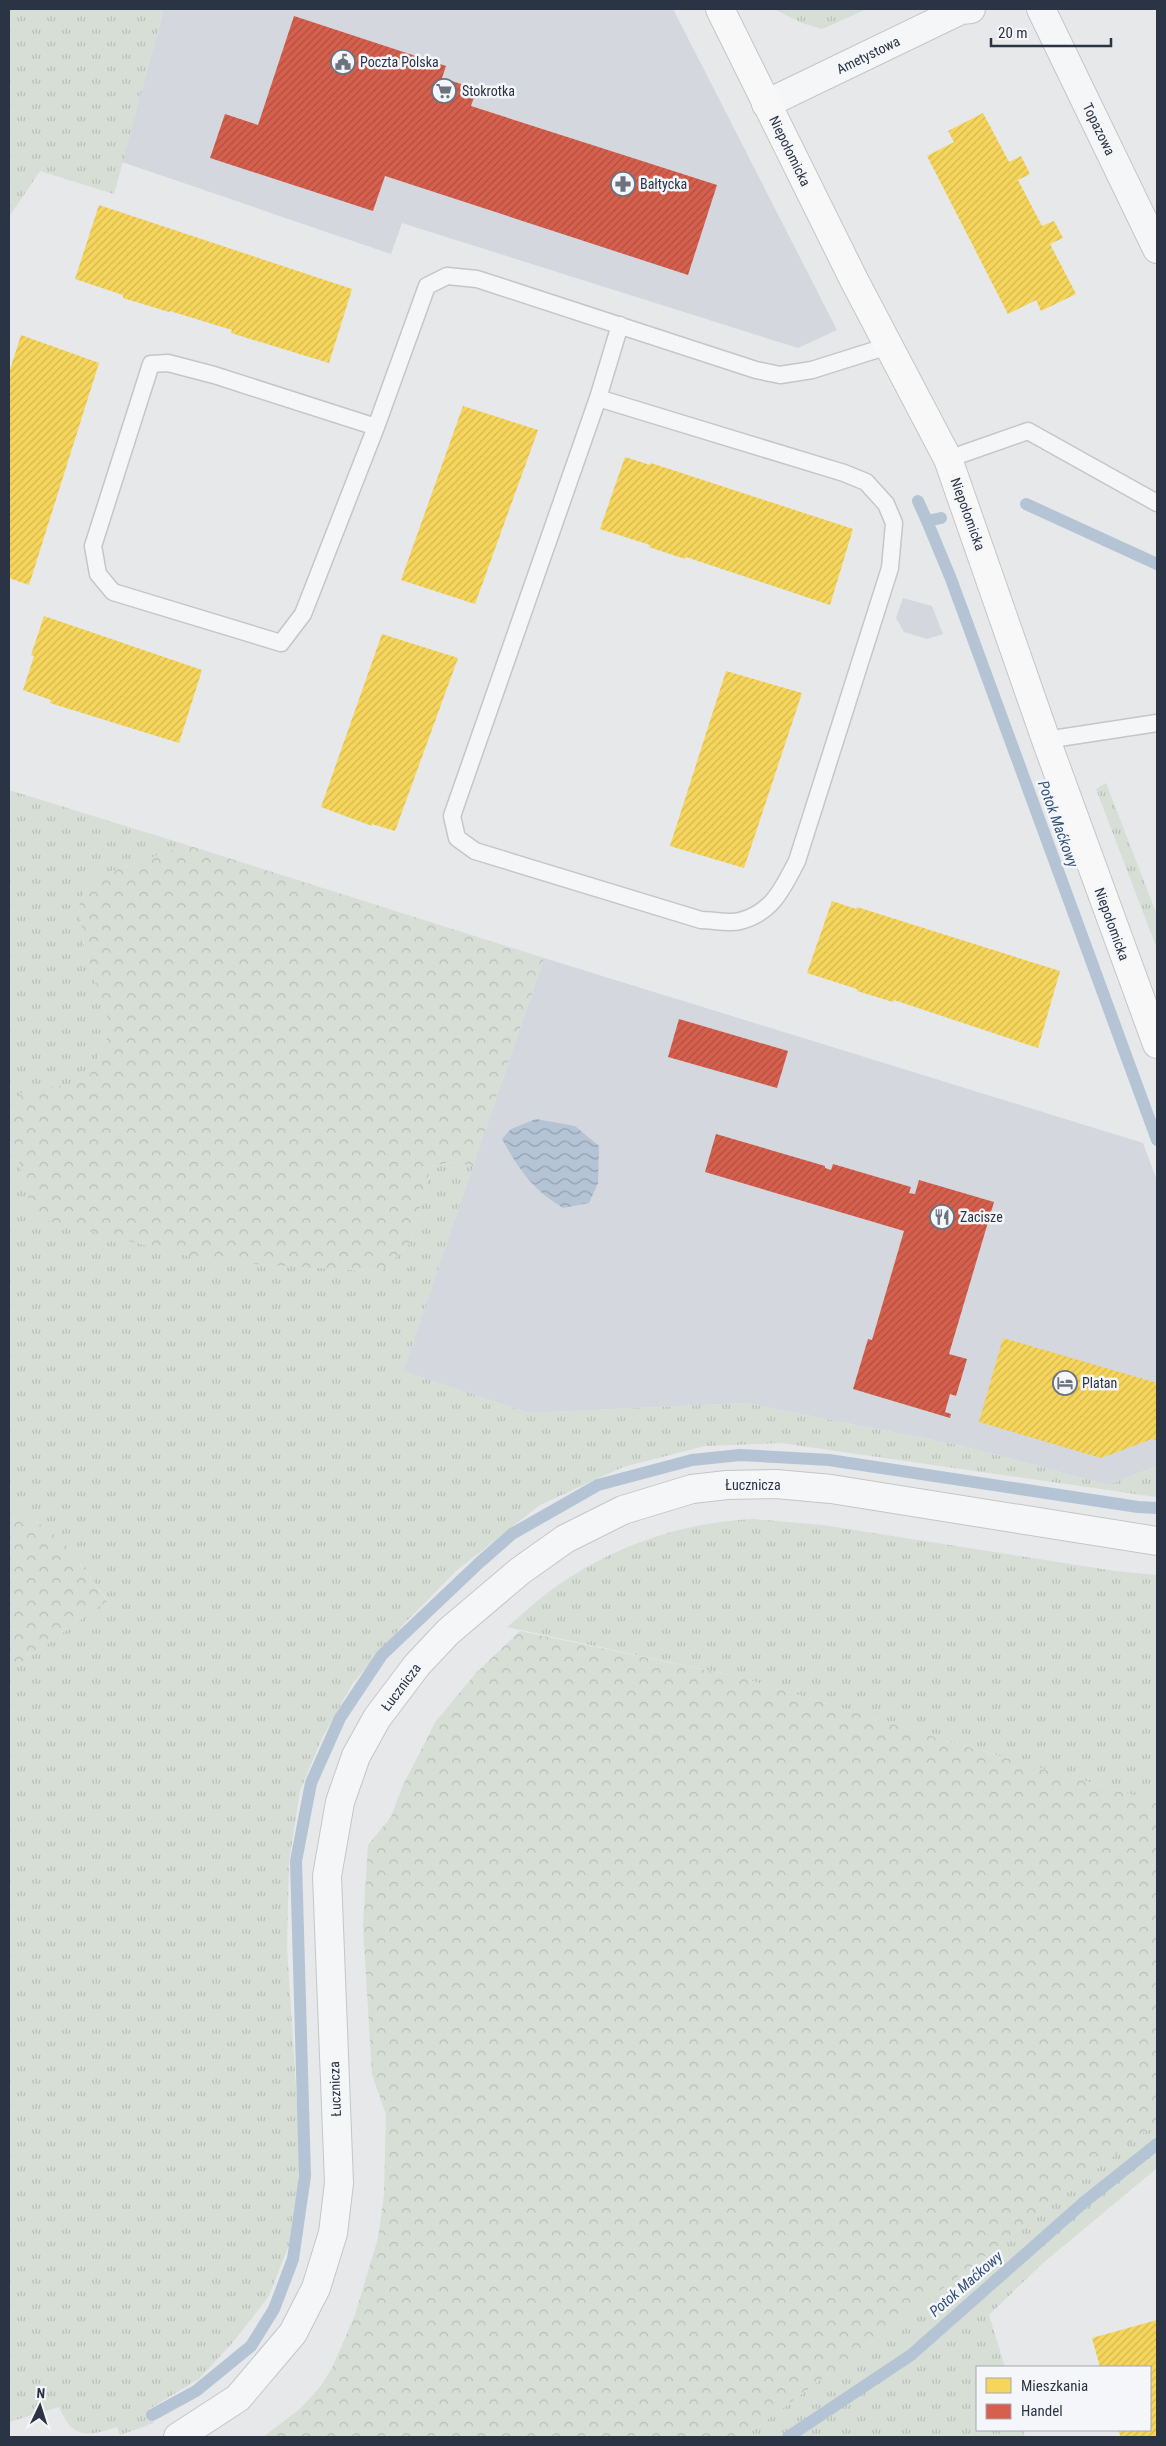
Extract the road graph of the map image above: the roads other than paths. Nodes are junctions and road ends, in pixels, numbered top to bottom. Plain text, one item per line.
1 (720, 9) edge
2 (971, 9) edge
3 (1041, 9) edge
4 (766, 104) junction
5 (1157, 249) edge
6 (620, 325) junction
7 (888, 346) junction
8 (598, 398) junction
9 (376, 427) junction
10 (948, 459) junction
11 (1157, 503) edge
12 (1157, 723) edge
13 (1046, 740) junction
14 (1157, 1044) edge
15 (1157, 1541) edge
16 (178, 2437) edge

1 - 4 main road, Niepołomicka
2 - 4 street, Ametystowa
3 - 5 street, Topazowa
4 - 7 main road, Niepołomicka
6 - 7 lane
6 - 8 lane
6 - 9 lane
7 - 10 main road, Niepołomicka
8 - 8 lane
9 - 9 lane
10 - 11 lane
10 - 13 main road, Niepołomicka
12 - 13 lane
13 - 14 main road, Niepołomicka
15 - 16 street, Łucznicza

